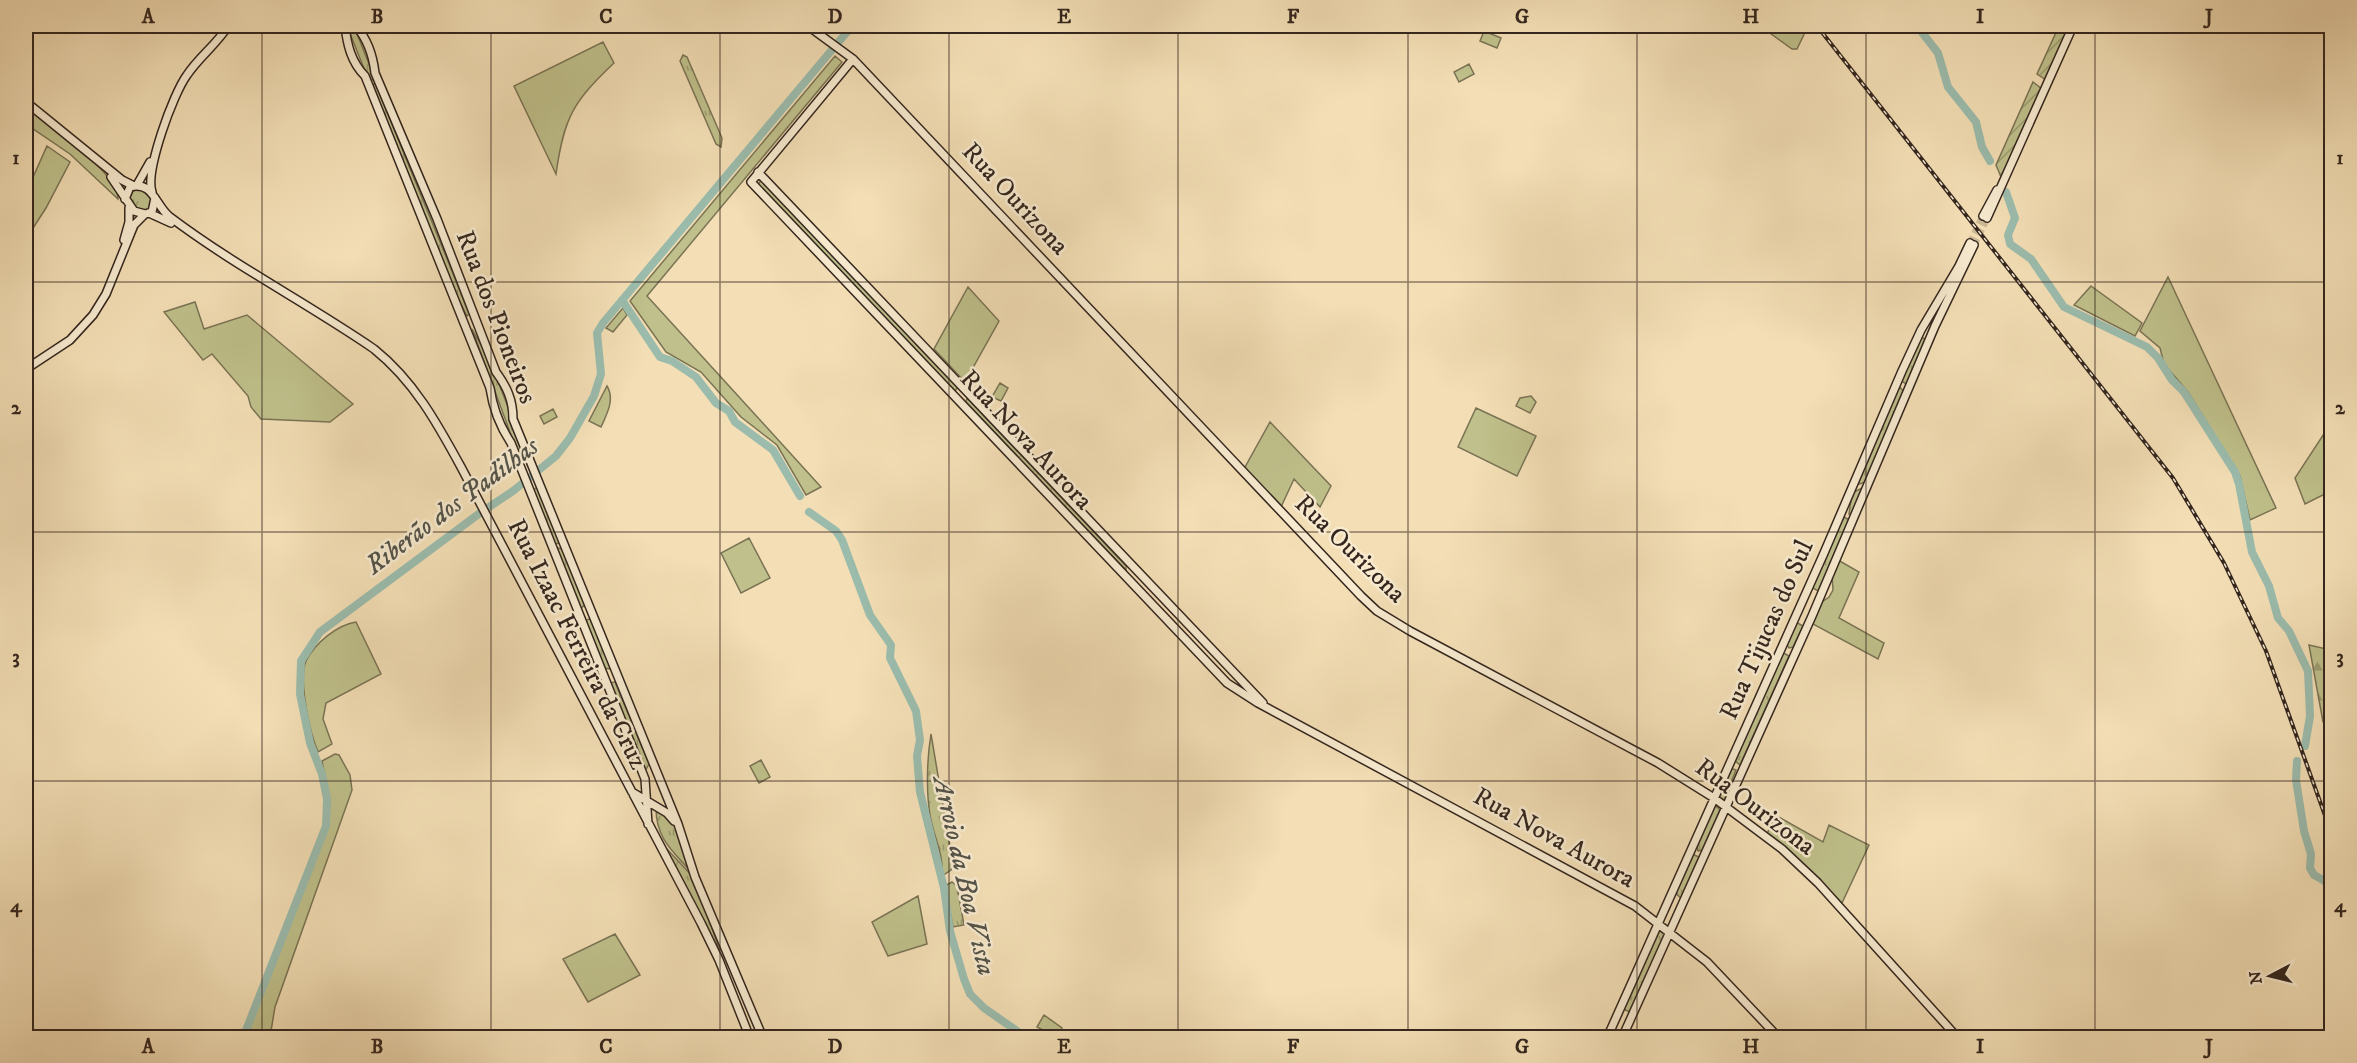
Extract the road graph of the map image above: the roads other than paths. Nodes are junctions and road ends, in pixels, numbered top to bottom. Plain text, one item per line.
1 (228, 26) edge
2 (345, 26) edge
3 (356, 26) edge
4 (808, 26) edge
5 (2073, 26) edge
6 (850, 62) junction
7 (379, 83) junction
8 (369, 87) junction
9 (26, 102) edge
10 (157, 149) junction
11 (86, 150) junction
12 (758, 172) junction
13 (136, 186) junction
14 (154, 195) junction
15 (125, 199) junction
16 (129, 208) junction
17 (147, 214) junction
18 (1985, 217) tunnel mouth
19 (194, 235) junction
20 (119, 260) junction
21 (473, 314) junction
22 (462, 318) junction
23 (478, 327) junction
24 (467, 331) junction
25 (909, 331) junction
26 (917, 339) junction
27 (901, 340) junction
28 (910, 349) junction
29 (26, 369) edge
30 (1895, 386) junction
31 (1908, 392) junction
32 (1844, 508) junction
33 (1856, 514) junction
34 (552, 546) junction
35 (565, 548) junction
36 (1806, 594) junction
37 (1818, 600) junction
38 (1784, 642) junction
39 (1797, 649) junction
40 (602, 669) junction
41 (616, 671) junction
42 (607, 681) junction
43 (621, 683) junction
44 (1280, 715) junction
45 (1728, 767) junction
46 (1741, 773) junction
47 (645, 779) junction
48 (629, 791) junction
49 (1714, 798) junction
50 (647, 802) junction
51 (1725, 807) junction
52 (678, 824) junction
53 (648, 827) junction
54 (1693, 847) junction
55 (1704, 852) junction
56 (1670, 899) junction
57 (1681, 905) junction
58 (1659, 923) junction
59 (1670, 931) junction
60 (1618, 1014) junction
61 (1629, 1020) junction
62 (750, 1038) edge
63 (763, 1038) edge
64 (1607, 1038) edge
65 (1622, 1038) edge
66 (1779, 1038) edge
67 (1958, 1038) edge

1 - 10 main road
2 - 8 main road, Rua dos Pioneiros
3 - 7 main road, Rua dos Pioneiros
4 - 6 main road, Rua Ourizona
5 - 18 main road
6 - 12 main road
6 - 49 main road, Rua Ourizona
7 - 8 main road
7 - 21 main road, Rua dos Pioneiros
8 - 22 main road, Rua dos Pioneiros
9 - 11 main road
10 - 13 main road
10 - 14 main road
11 - 13 main road
11 - 15 main road
12 - 25 main road, Rua Nova Aurora
12 - 27 main road, Rua Nova Aurora
13 - 14 main road
13 - 15 main road
14 - 17 main road
14 - 19 main road, Rua Izaac Ferreira da Cruz
15 - 16 main road
16 - 17 main road
16 - 20 main road
17 - 19 main road, Rua Izaac Ferreira da Cruz
17 - 20 main road
19 - 48 main road, Rua Izaac Ferreira da Cruz
20 - 29 main road
21 - 22 main road
21 - 23 main road, Rua dos Pioneiros
22 - 24 main road, Rua dos Pioneiros
23 - 24 main road
23 - 35 main road, Rua dos Pioneiros
24 - 34 main road, Rua dos Pioneiros
25 - 26 main road, Rua Nova Aurora
25 - 27 main road
26 - 28 main road
26 - 44 main road, Rua Nova Aurora
27 - 28 main road, Rua Nova Aurora
28 - 44 main road, Rua Nova Aurora
30 - 31 main road
30 - 31 main road, Rua Tijucas do Sul
30 - 32 main road, Rua Tijucas do Sul
31 - 33 main road, Rua Tijucas do Sul
32 - 33 main road
32 - 36 main road, Rua Tijucas do Sul
33 - 37 main road, Rua Tijucas do Sul
34 - 35 main road
34 - 40 main road, Rua dos Pioneiros
35 - 41 main road, Rua dos Pioneiros
36 - 37 main road
36 - 38 main road, Rua Tijucas do Sul
37 - 39 main road, Rua Tijucas do Sul
38 - 39 main road
38 - 45 main road, Rua Tijucas do Sul
39 - 46 main road, Rua Tijucas do Sul
40 - 41 main road
40 - 42 main road, Rua dos Pioneiros
41 - 43 main road, Rua dos Pioneiros
42 - 43 main road
42 - 47 main road, Rua dos Pioneiros
43 - 52 main road, Rua dos Pioneiros
44 - 58 main road, Rua Nova Aurora
45 - 46 main road
45 - 49 main road, Rua Tijucas do Sul
46 - 51 main road, Rua Tijucas do Sul
47 - 48 main road
47 - 50 main road, Rua dos Pioneiros
48 - 50 main road
48 - 53 main road, Rua Izaac Ferreira da Cruz
49 - 51 main road, Rua Ourizona
49 - 54 main road, Rua Tijucas do Sul
50 - 52 main road
50 - 53 main road, Rua dos Pioneiros
51 - 55 main road, Rua Tijucas do Sul
51 - 67 main road, Rua Ourizona
52 - 63 main road
53 - 62 main road, Rua Izaac Ferreira da Cruz
54 - 55 main road
54 - 56 main road, Rua Tijucas do Sul
55 - 57 main road, Rua Tijucas do Sul
56 - 57 main road
56 - 58 main road, Rua Tijucas do Sul
57 - 59 main road, Rua Tijucas do Sul
58 - 59 main road, Rua Nova Aurora
58 - 60 main road, Rua Tijucas do Sul
59 - 61 main road, Rua Tijucas do Sul
59 - 66 main road, Rua Nova Aurora
60 - 61 main road
60 - 64 main road, Rua Tijucas do Sul
61 - 65 main road, Rua Tijucas do Sul

